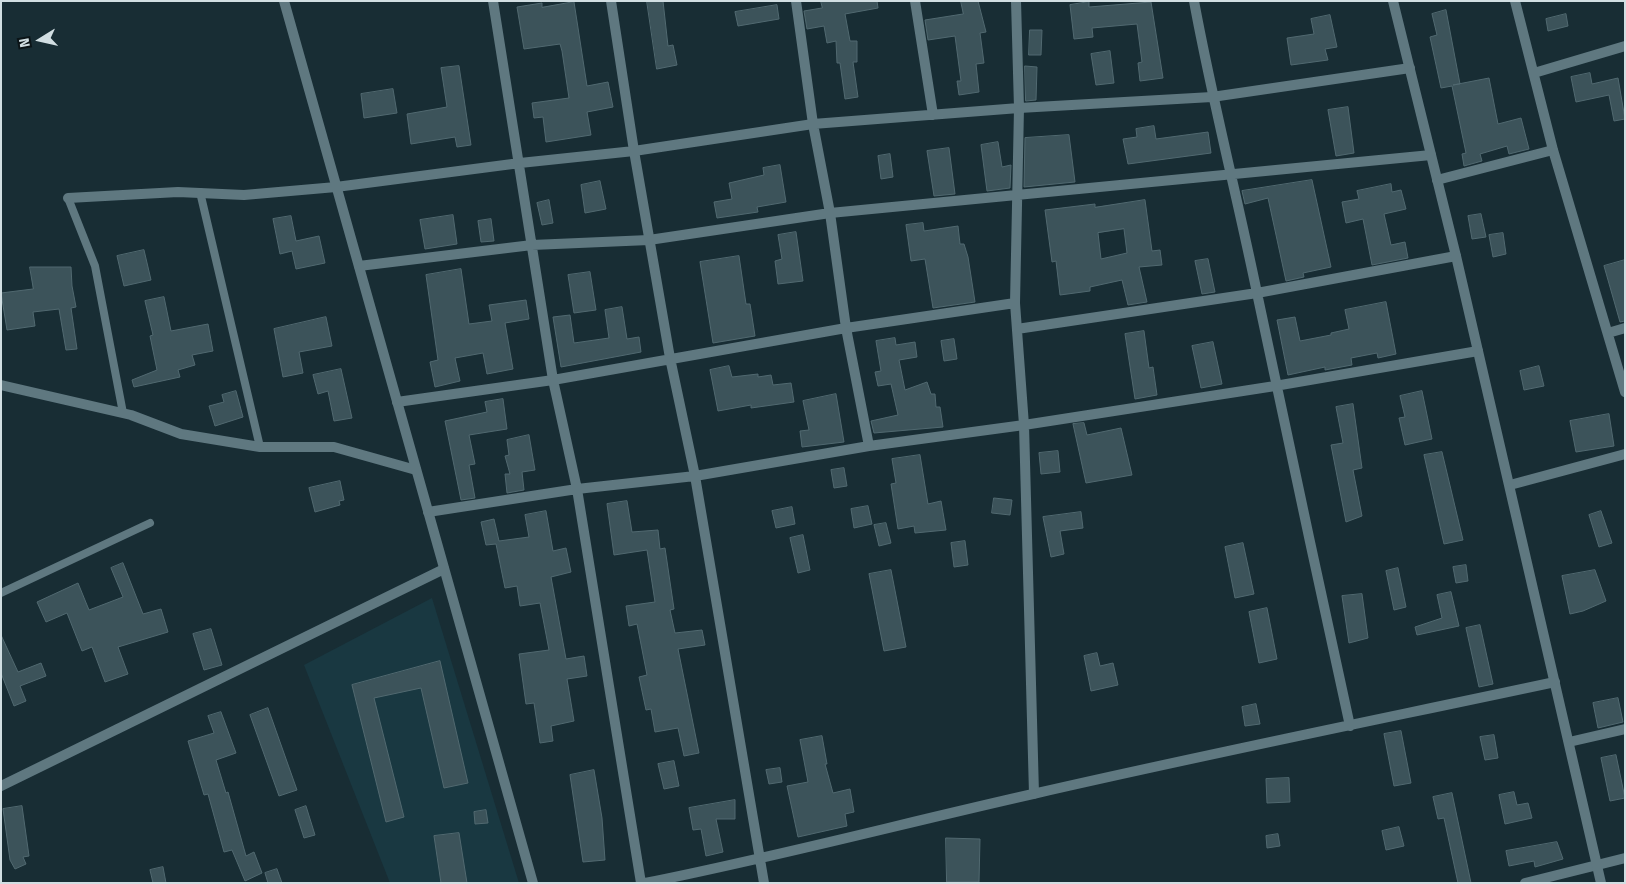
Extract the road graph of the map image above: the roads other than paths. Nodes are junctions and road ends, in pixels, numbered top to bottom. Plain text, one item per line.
1 (284, 1) edge
2 (494, 1) edge
3 (611, 1) edge
4 (796, 1) edge
5 (915, 1) edge
6 (1016, 1) edge
7 (1194, 1) edge
8 (1393, 1) edge
9 (1516, 1) edge
10 (1625, 46) edge
11 (1410, 68) junction
12 (1534, 73) junction
13 (1212, 97) junction
14 (1019, 108) junction
15 (933, 114) junction
16 (813, 124) junction
17 (1554, 150) junction
18 (634, 151) junction
19 (1431, 155) junction
20 (520, 162) junction
21 (1230, 174) junction
22 (1437, 180) junction
23 (336, 187) junction
24 (200, 192) junction
25 (1017, 195) junction
26 (68, 198) joint
27 (830, 213) junction
28 (649, 240) junction
29 (532, 245) junction
30 (1456, 256) junction
31 (359, 266) junction
32 (1257, 293) junction
33 (1015, 303) junction
34 (846, 328) junction
35 (1625, 328) edge
36 (1017, 329) junction
37 (1608, 333) junction
38 (1478, 351) junction
39 (670, 358) junction
40 (553, 380) junction
41 (1, 384) edge
42 (1275, 386) junction
43 (1625, 392) edge
44 (397, 402) junction
45 (123, 413) junction
46 (1024, 425) junction
47 (869, 446) junction
48 (260, 447) junction
49 (1625, 454) edge
50 (416, 470) junction
51 (695, 476) junction
52 (1510, 485) junction
53 (577, 489) junction
54 (428, 512) junction
55 (150, 523) dead end
56 (444, 569) junction
57 (1, 593) edge
58 (1556, 682) junction
59 (1350, 726) junction
60 (1625, 729) edge
61 (1569, 742) junction
62 (1, 786) edge
63 (1034, 794) junction
64 (1625, 858) edge
65 (760, 860) junction
66 (1597, 865) junction
67 (533, 883) edge
68 (640, 883) edge
69 (646, 883) edge
70 (764, 883) edge
71 (1525, 883) edge
72 (1601, 883) edge

1 - 23 street
2 - 20 street
3 - 18 street
4 - 16 street
5 - 15 street
6 - 14 street
7 - 13 street
8 - 11 street
9 - 12 street
10 - 12 street
11 - 13 street
11 - 19 street
12 - 17 street
13 - 14 street
13 - 21 street
14 - 15 street
14 - 25 street
15 - 16 street
16 - 18 street
16 - 27 street
17 - 22 street
17 - 37 street
18 - 20 street
18 - 28 street
19 - 21 street
19 - 22 street
20 - 23 street
20 - 29 street
21 - 25 street
21 - 32 street
22 - 30 street
23 - 24 street
23 - 31 street
24 - 26 street
24 - 48 lane
25 - 27 street
25 - 33 street
26 - 45 lane
27 - 28 street
27 - 34 street
28 - 29 street
28 - 39 street
29 - 31 street
29 - 40 street
30 - 32 street
30 - 38 street
31 - 44 street
32 - 36 street
32 - 42 street
33 - 34 street
33 - 36 street
34 - 39 street
34 - 47 street
35 - 37 street
36 - 46 street
37 - 43 street
38 - 42 street
38 - 52 street
39 - 40 street
39 - 51 street
40 - 44 street
40 - 53 street
41 - 45 street
42 - 46 street
42 - 59 street
44 - 50 street
45 - 48 street
46 - 47 street
46 - 63 street
47 - 51 street
48 - 50 street
49 - 52 street
50 - 54 street
51 - 53 street
51 - 65 street
52 - 58 street
53 - 54 street
53 - 68 street
54 - 56 street
55 - 57 lane
56 - 62 street
56 - 67 street
58 - 59 street
58 - 61 street
59 - 63 street
60 - 61 street
61 - 66 street
63 - 65 street
64 - 66 street
65 - 69 street
65 - 70 street
66 - 71 street
66 - 72 street

